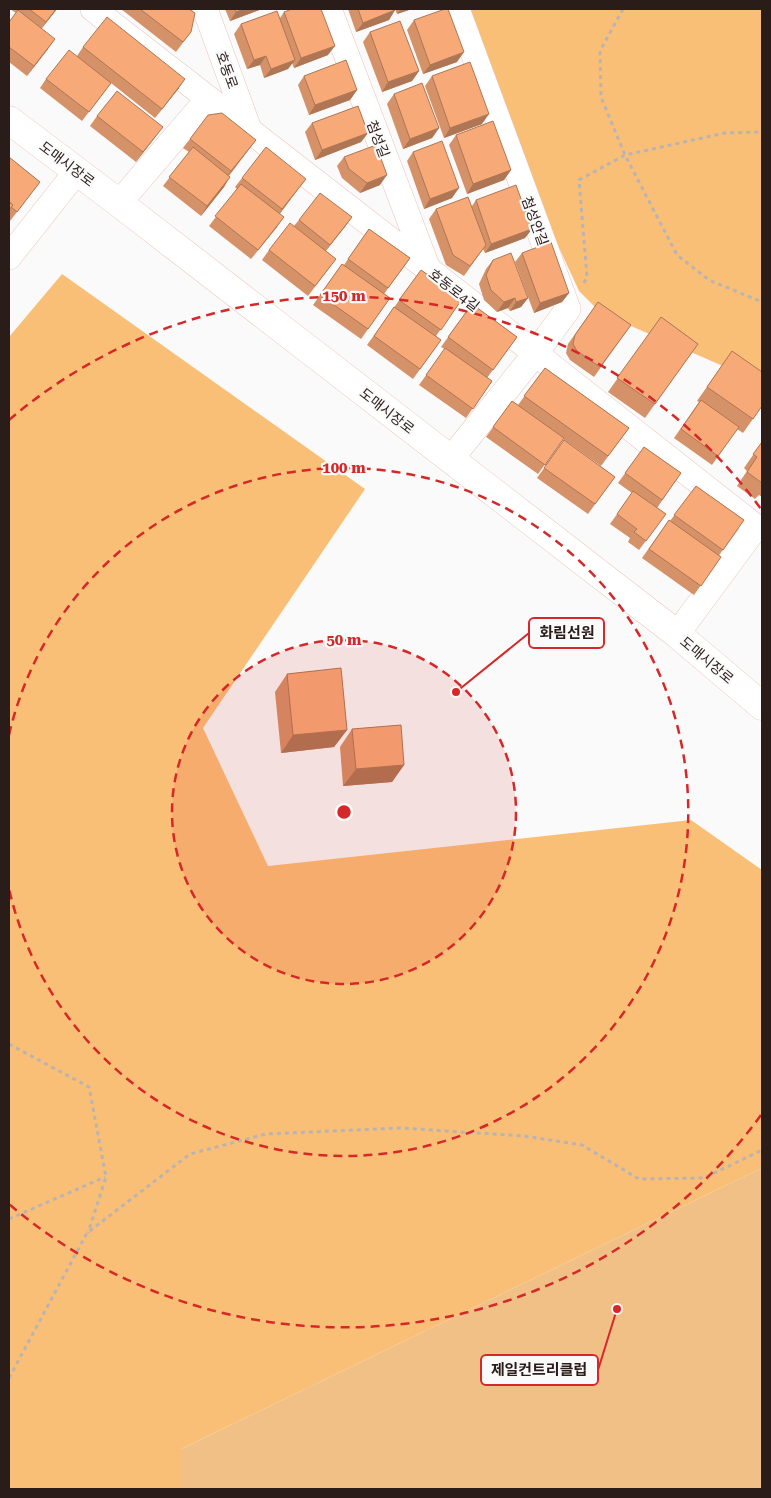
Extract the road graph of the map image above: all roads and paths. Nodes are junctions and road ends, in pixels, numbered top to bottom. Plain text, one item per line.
1 (93, 9) edge
2 (205, 9) edge
3 (329, 9) edge
4 (457, 9) edge
5 (623, 9) edge
6 (208, 99) junction
7 (9, 120) edge
8 (250, 132) junction
9 (762, 132) edge
10 (624, 155) junction
11 (76, 171) junction
12 (119, 203) junction
13 (9, 258) edge
14 (428, 269) junction
15 (762, 302) edge
16 (568, 309) junction
17 (535, 354) junction
18 (450, 460) junction
19 (677, 634) junction
20 (762, 706) edge
21 (9, 1044) edge
22 (762, 1150) edge
23 (106, 1177) junction
24 (9, 1219) edge
25 (87, 1233) junction
26 (9, 1378) edge

1 - 6 street, 호동로4길
2 - 8 street, 호동로
3 - 14 street, 첨성길
4 - 16 street, 첨성안길
5 - 10 path
6 - 8 street, 호동로4길
6 - 12 street
7 - 11 street, 도매시장로
8 - 14 street, 호동로4길
9 - 10 path
10 - 15 path
10 - 16 path
11 - 12 street, 도매시장로
11 - 13 street
12 - 18 street, 도매시장로
14 - 17 street, 호동로4길
16 - 17 street
17 - 18 street
17 - 19 street, 호동로4길
18 - 19 street, 도매시장로
19 - 20 street, 도매시장로
21 - 23 path
22 - 25 path
23 - 24 path
23 - 25 path
25 - 26 path

